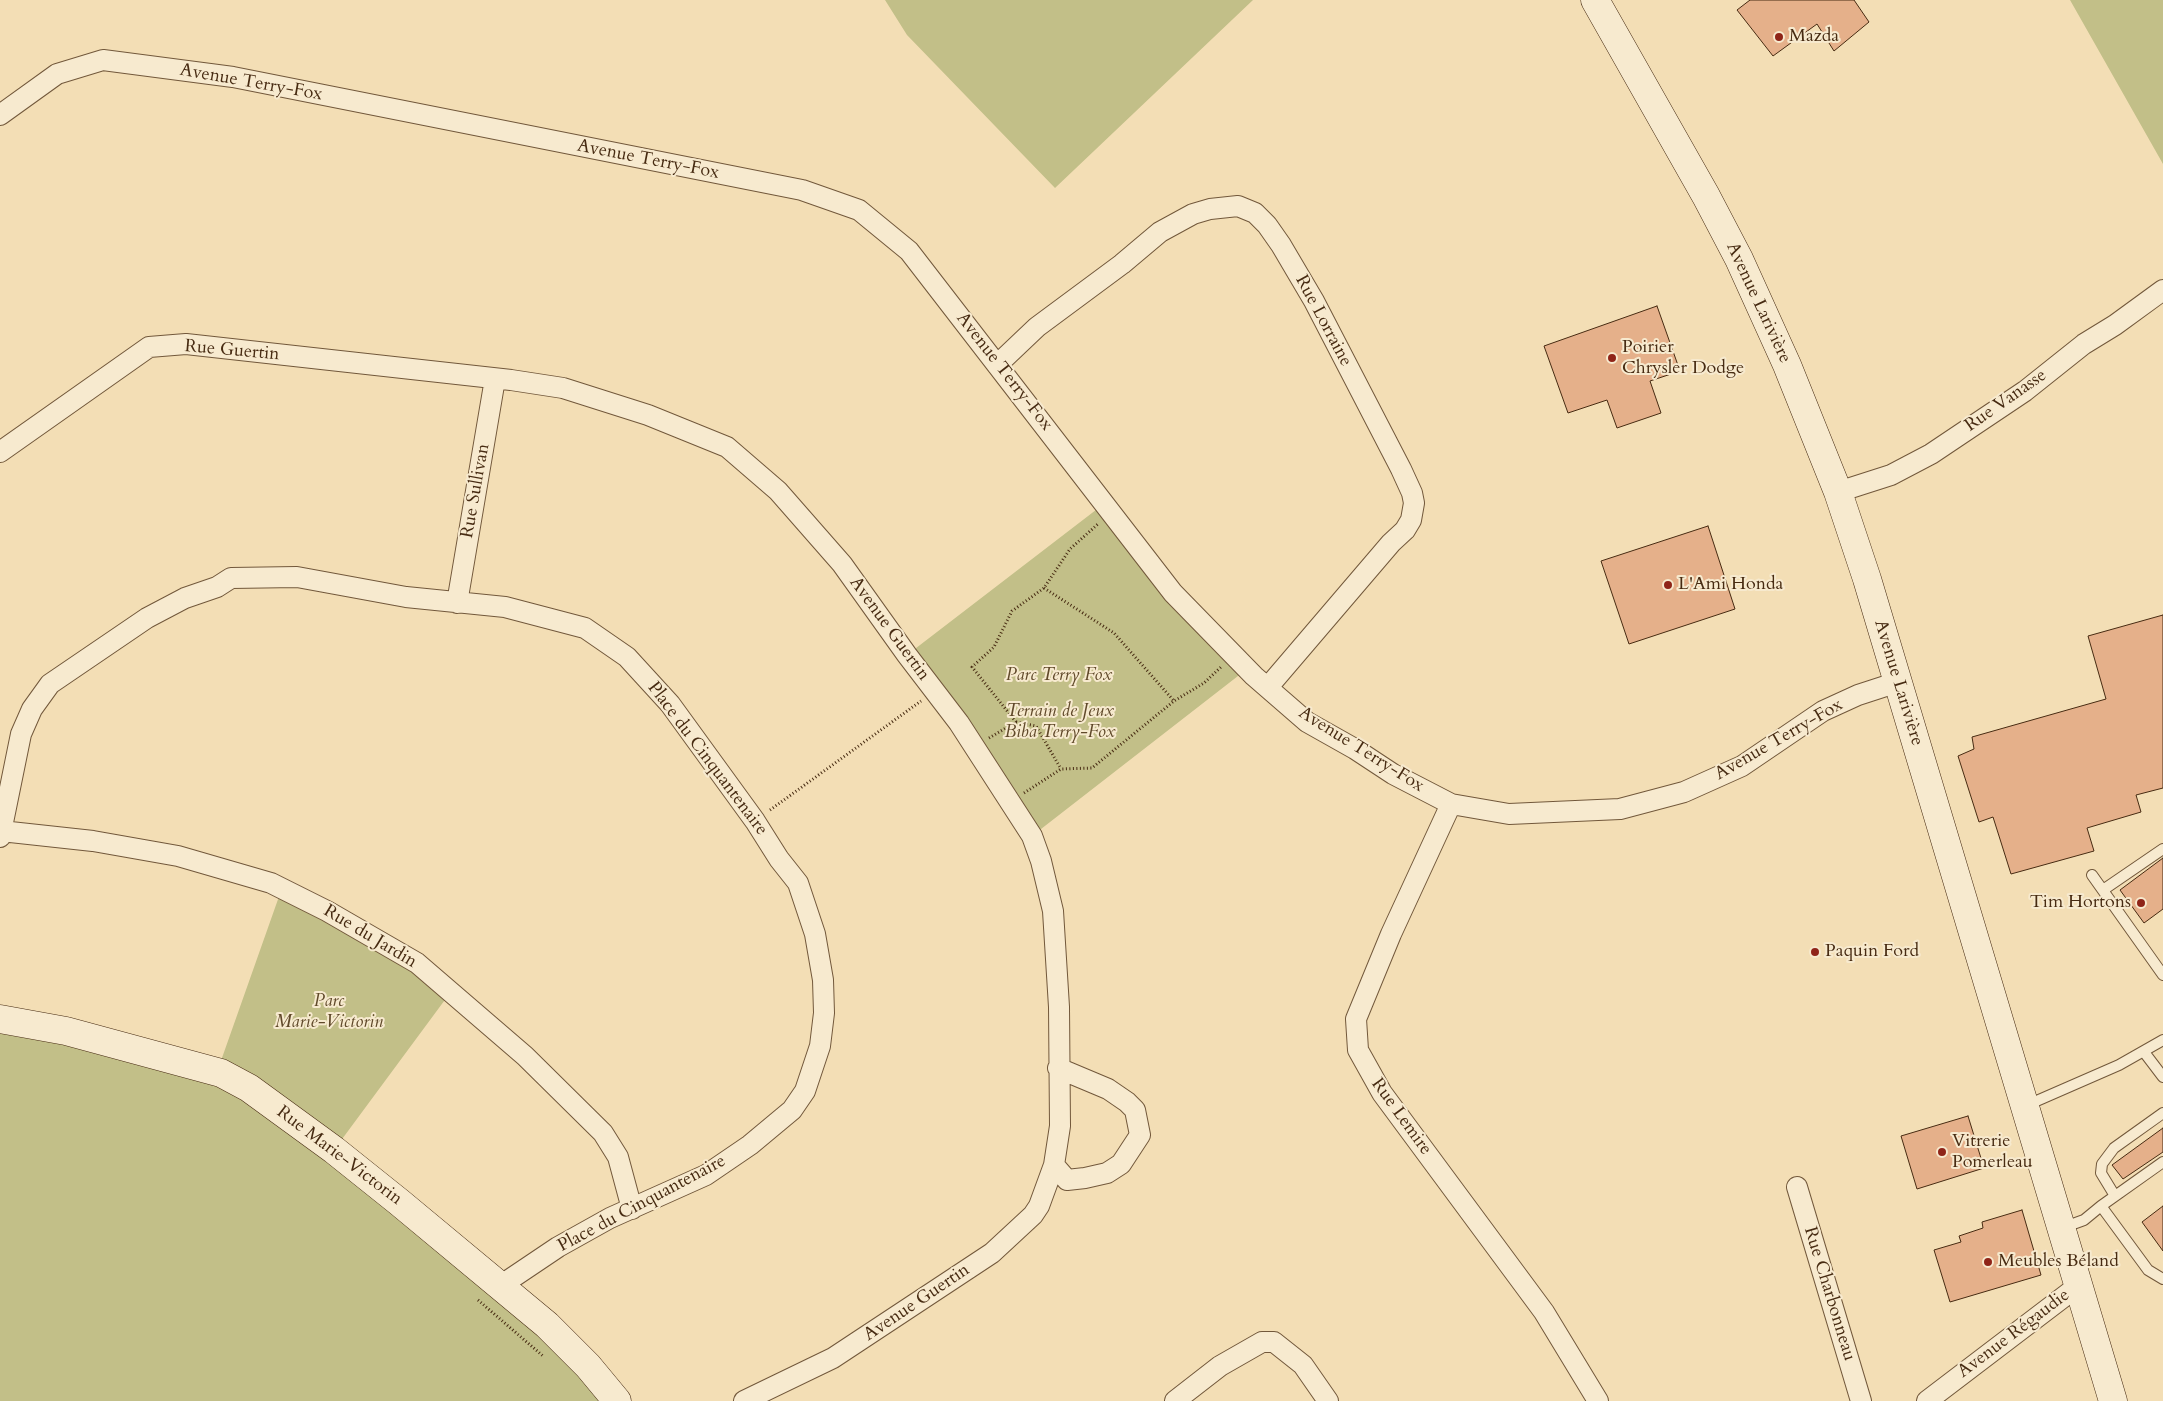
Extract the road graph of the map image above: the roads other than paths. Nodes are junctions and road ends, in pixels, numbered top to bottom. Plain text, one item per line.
1 (1595, 0) edge
2 (0, 115) edge
3 (2163, 290) edge
4 (997, 365) junction
5 (495, 379) junction
6 (0, 452) edge
7 (1838, 492) junction
8 (457, 603) junction
9 (1898, 682) junction
10 (1268, 687) junction
11 (1450, 804) junction
12 (1, 834) edge
13 (2163, 849) edge
14 (2092, 875) dead end
15 (2103, 890) junction
16 (2163, 975) edge
17 (0, 1019) edge
18 (2163, 1040) edge
19 (2144, 1052) junction
20 (1058, 1068) junction
21 (2163, 1077) edge
22 (2024, 1106) junction
23 (2163, 1113) edge
24 (2163, 1162) edge
25 (1054, 1165) junction
26 (1797, 1187) dead end
27 (2115, 1196) junction
28 (2101, 1206) junction
29 (632, 1209) junction
30 (2060, 1228) junction
31 (2161, 1275) edge
32 (2078, 1286) junction
33 (488, 1292) junction
34 (617, 1401) edge
35 (744, 1401) edge
36 (1175, 1401) edge
37 (1328, 1401) edge
38 (1598, 1401) edge
39 (1861, 1401) edge
40 (1927, 1401) edge
41 (2113, 1401) edge

1 - 7 main road, Avenue Larivière
2 - 4 street, Avenue Terry-Fox
3 - 7 street, Rue Vanasse
4 - 10 street, Avenue Terry-Fox
4 - 10 street, Rue Lorraine
5 - 6 street, Rue Guertin
5 - 8 street, Rue Sullivan
5 - 20 street, Avenue Guertin
7 - 9 main road, Avenue Larivière
8 - 12 street, Place du Cinquantenaire
8 - 29 street, Place du Cinquantenaire
9 - 11 street, Avenue Terry-Fox
9 - 22 main road, Avenue Larivière
10 - 11 street, Avenue Terry-Fox
11 - 38 street, Rue Lemire
12 - 29 street, Rue du Jardin
13 - 15 lane
14 - 15 lane
15 - 16 lane
17 - 33 main road, Rue Marie-Victorin
18 - 19 lane
19 - 21 lane
19 - 22 lane
20 - 25 street, Avenue Guertin
20 - 25 street
22 - 30 main road, Avenue Larivière
23 - 27 lane
24 - 27 lane
25 - 35 street, Avenue Guertin
26 - 39 street, Rue Charbonneau
27 - 28 lane
28 - 30 lane
28 - 31 lane
29 - 33 street, Place du Cinquantenaire
30 - 32 main road, Avenue Larivière
32 - 40 street, Avenue Régaudie
32 - 41 main road, Avenue Larivière
33 - 34 main road, Rue Marie-Victorin
36 - 37 street

